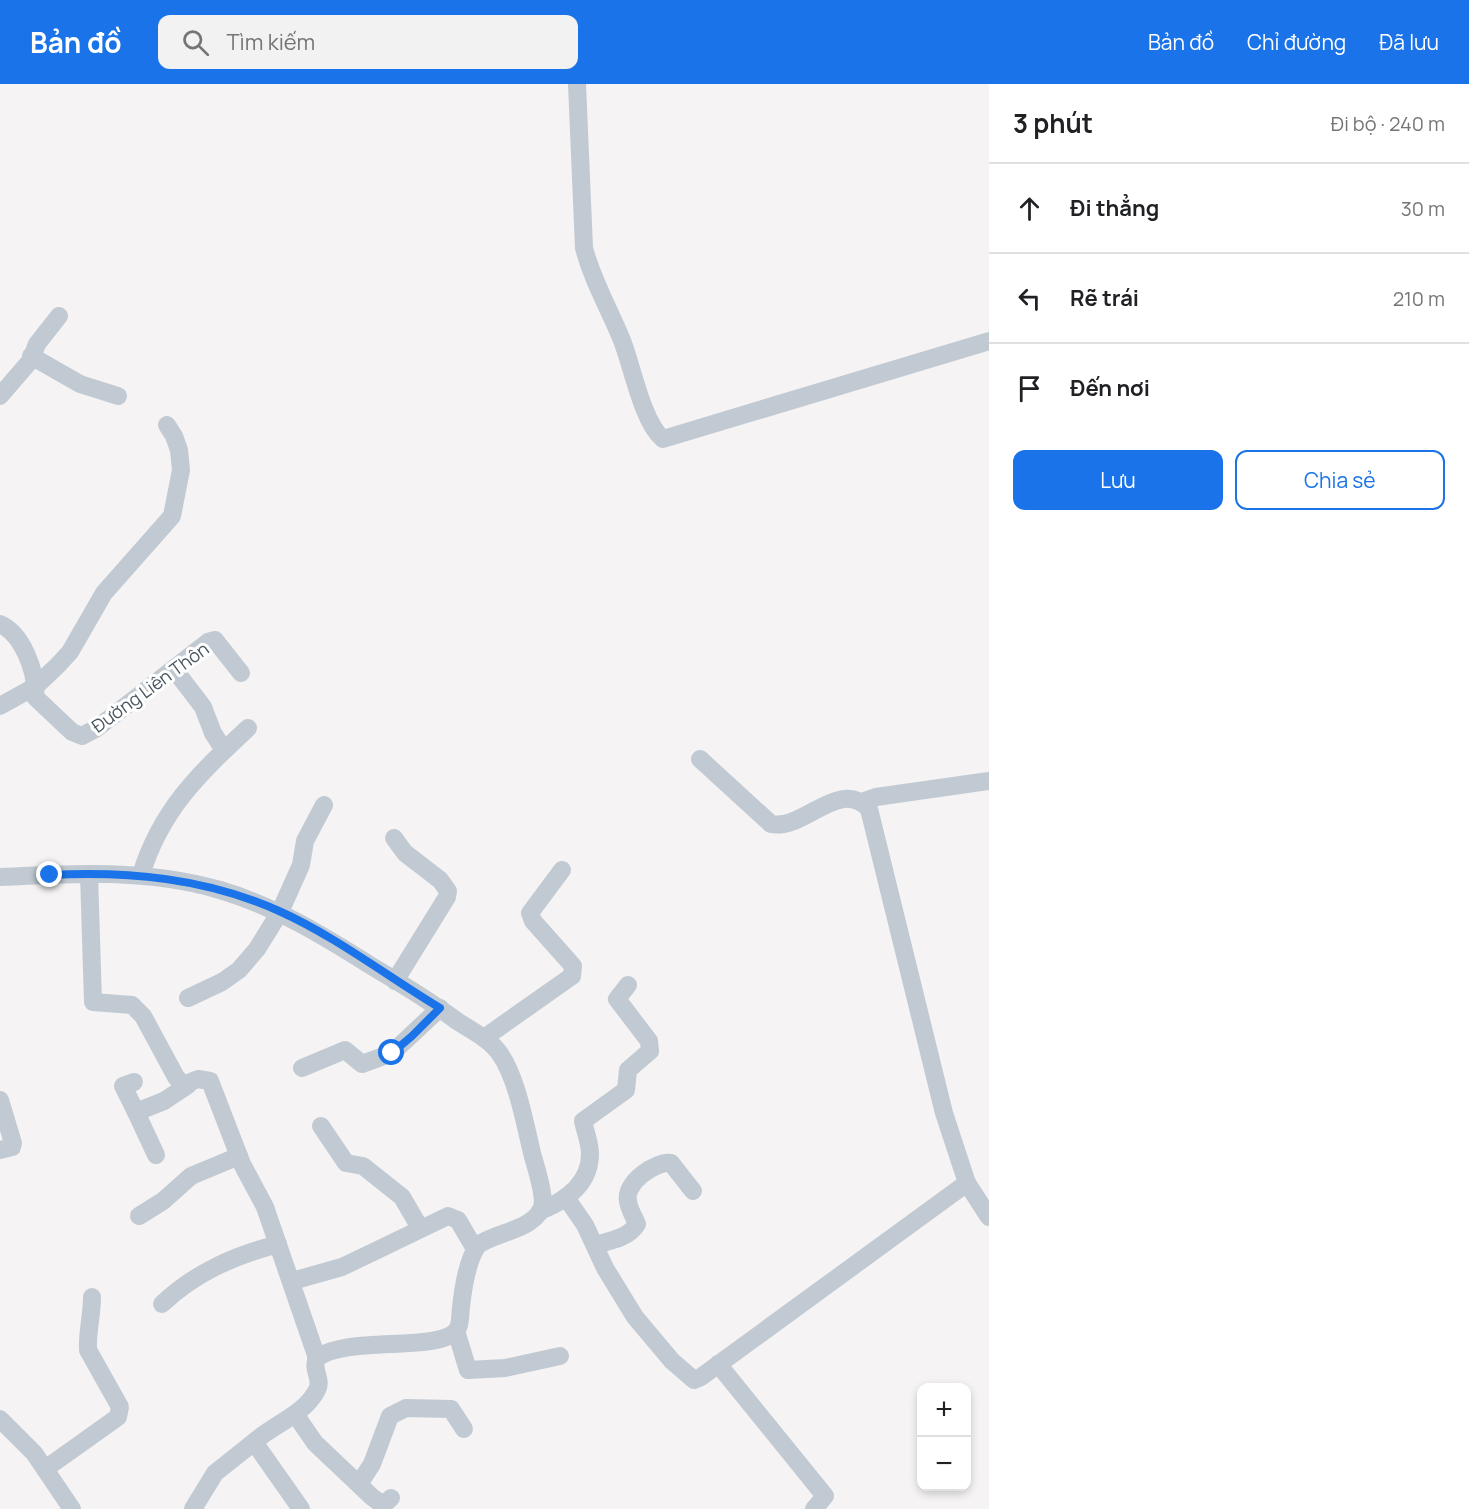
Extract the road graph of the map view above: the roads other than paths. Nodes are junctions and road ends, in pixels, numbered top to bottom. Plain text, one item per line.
1 (577, 84) edge
2 (58, 316) dead end
3 (989, 341) edge
4 (31, 356) junction
5 (0, 396) edge
6 (118, 396) dead end
7 (167, 425) dead end
8 (0, 624) edge
9 (174, 669) junction
10 (241, 673) dead end
11 (36, 686) junction
12 (0, 706) edge
13 (248, 728) dead end
14 (224, 750) junction
15 (700, 759) dead end
16 (989, 782) edge
17 (862, 802) junction
18 (324, 805) dead end
19 (394, 838) dead end
20 (562, 870) dead end
21 (89, 874) junction
22 (141, 875) junction
23 (0, 877) edge
24 (280, 912) junction
25 (395, 981) junction
26 (628, 985) dead end
27 (188, 998) dead end
28 (440, 1008) junction
29 (484, 1038) junction
30 (302, 1068) dead end
31 (134, 1082) dead end
32 (188, 1085) junction
33 (0, 1100) edge
34 (136, 1112) junction
35 (321, 1126) dead end
36 (6, 1149) edge
37 (156, 1155) dead end
38 (239, 1155) junction
39 (967, 1183) junction
40 (693, 1191) dead end
41 (567, 1199) junction
42 (540, 1211) junction
43 (139, 1216) dead end
44 (989, 1217) edge
45 (420, 1228) junction
46 (278, 1244) junction
47 (595, 1245) junction
48 (475, 1249) junction
49 (292, 1281) junction
50 (92, 1297) dead end
51 (162, 1304) dead end
52 (456, 1331) junction
53 (560, 1356) dead end
54 (317, 1358) junction
55 (718, 1364) junction
56 (295, 1414) junction
57 (0, 1419) edge
58 (464, 1429) dead end
59 (254, 1442) junction
60 (45, 1469) junction
61 (359, 1484) junction
62 (391, 1498) dead end
63 (72, 1509) edge
64 (193, 1509) edge
65 (301, 1509) edge
66 (814, 1509) edge

1 - 3 street
2 - 4 street
4 - 5 street
4 - 6 street
7 - 11 street
8 - 11 street, Đường Liên Thôn
9 - 10 street, Đường Liên Thôn
9 - 11 street, Đường Liên Thôn
9 - 14 street
11 - 12 street
13 - 14 street
14 - 22 street
15 - 17 street
16 - 17 street
17 - 39 street
18 - 24 street
19 - 25 street
20 - 29 street
21 - 22 street
21 - 23 street
21 - 32 street
22 - 24 street
24 - 25 street
24 - 27 street
25 - 28 street
26 - 41 street
28 - 29 street
28 - 30 street
29 - 42 street
31 - 34 street
32 - 34 street
32 - 38 street
33 - 36 street
34 - 37 street
35 - 45 street
38 - 43 street
38 - 46 street
39 - 44 street
39 - 55 street
40 - 47 street
41 - 42 street
41 - 47 street
42 - 48 street
45 - 48 street
45 - 49 street
46 - 49 street
46 - 51 street
47 - 55 street
48 - 52 street
49 - 54 street
50 - 60 street
52 - 53 street
52 - 54 street
54 - 56 street
55 - 66 street
56 - 59 street
56 - 61 street
57 - 60 street
58 - 61 street
59 - 64 street
59 - 65 street
60 - 63 street
61 - 62 street

